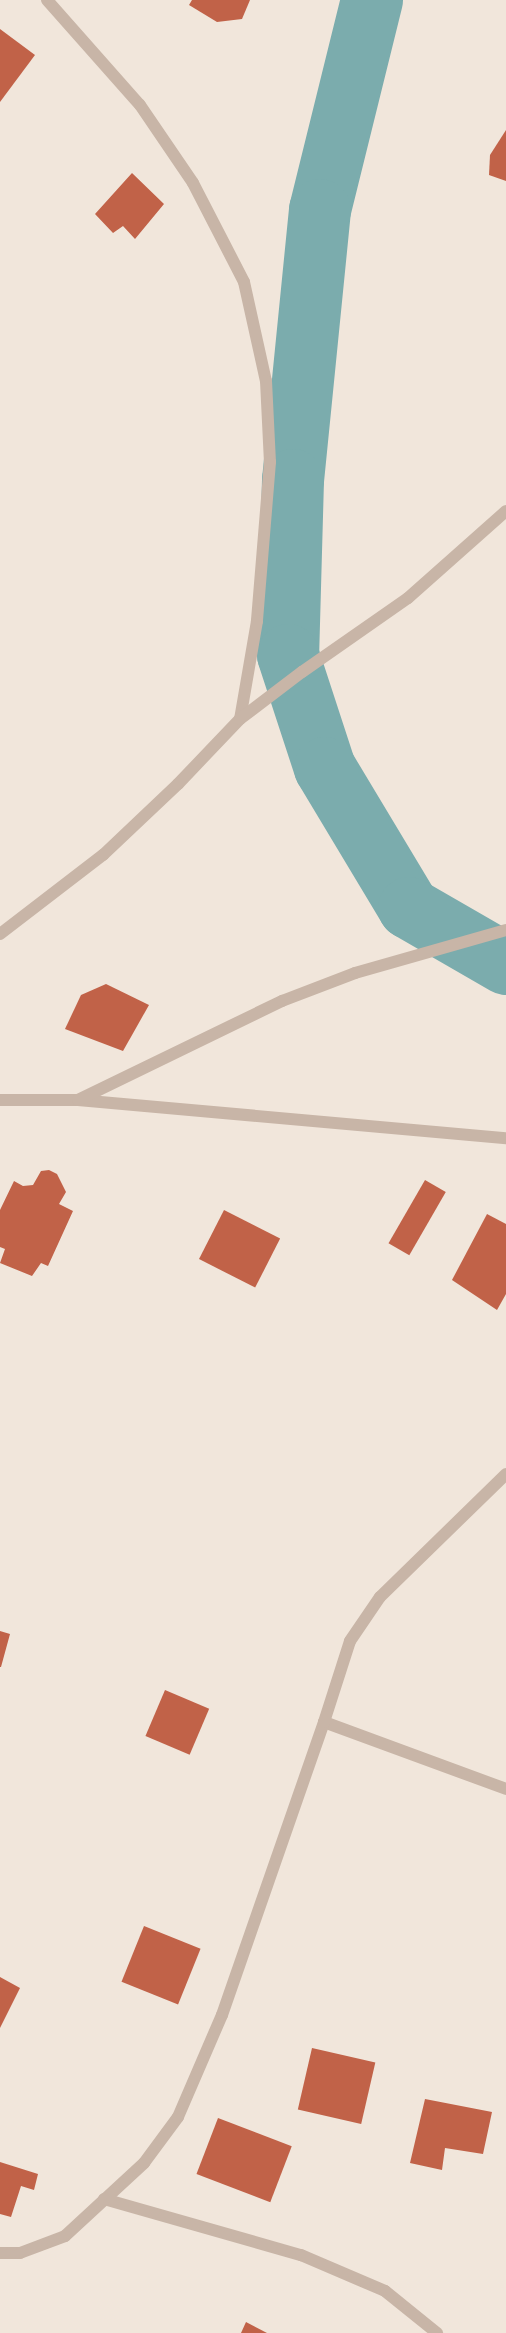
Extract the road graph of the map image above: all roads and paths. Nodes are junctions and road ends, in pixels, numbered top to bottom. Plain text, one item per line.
1 (46, 0) edge
2 (506, 511) edge
3 (240, 719) junction
4 (506, 930) edge
5 (0, 934) edge
6 (0, 1100) edge
7 (78, 1100) junction
8 (506, 1138) edge
9 (506, 1474) edge
10 (324, 1722) junction
11 (506, 1789) edge
12 (104, 2199) junction
13 (0, 2253) edge
14 (437, 2333) edge

1 - 3 street
2 - 3 street
3 - 5 street
4 - 7 street
6 - 7 street
7 - 8 street
9 - 10 street
10 - 11 street
10 - 12 street
12 - 13 street
12 - 14 street

